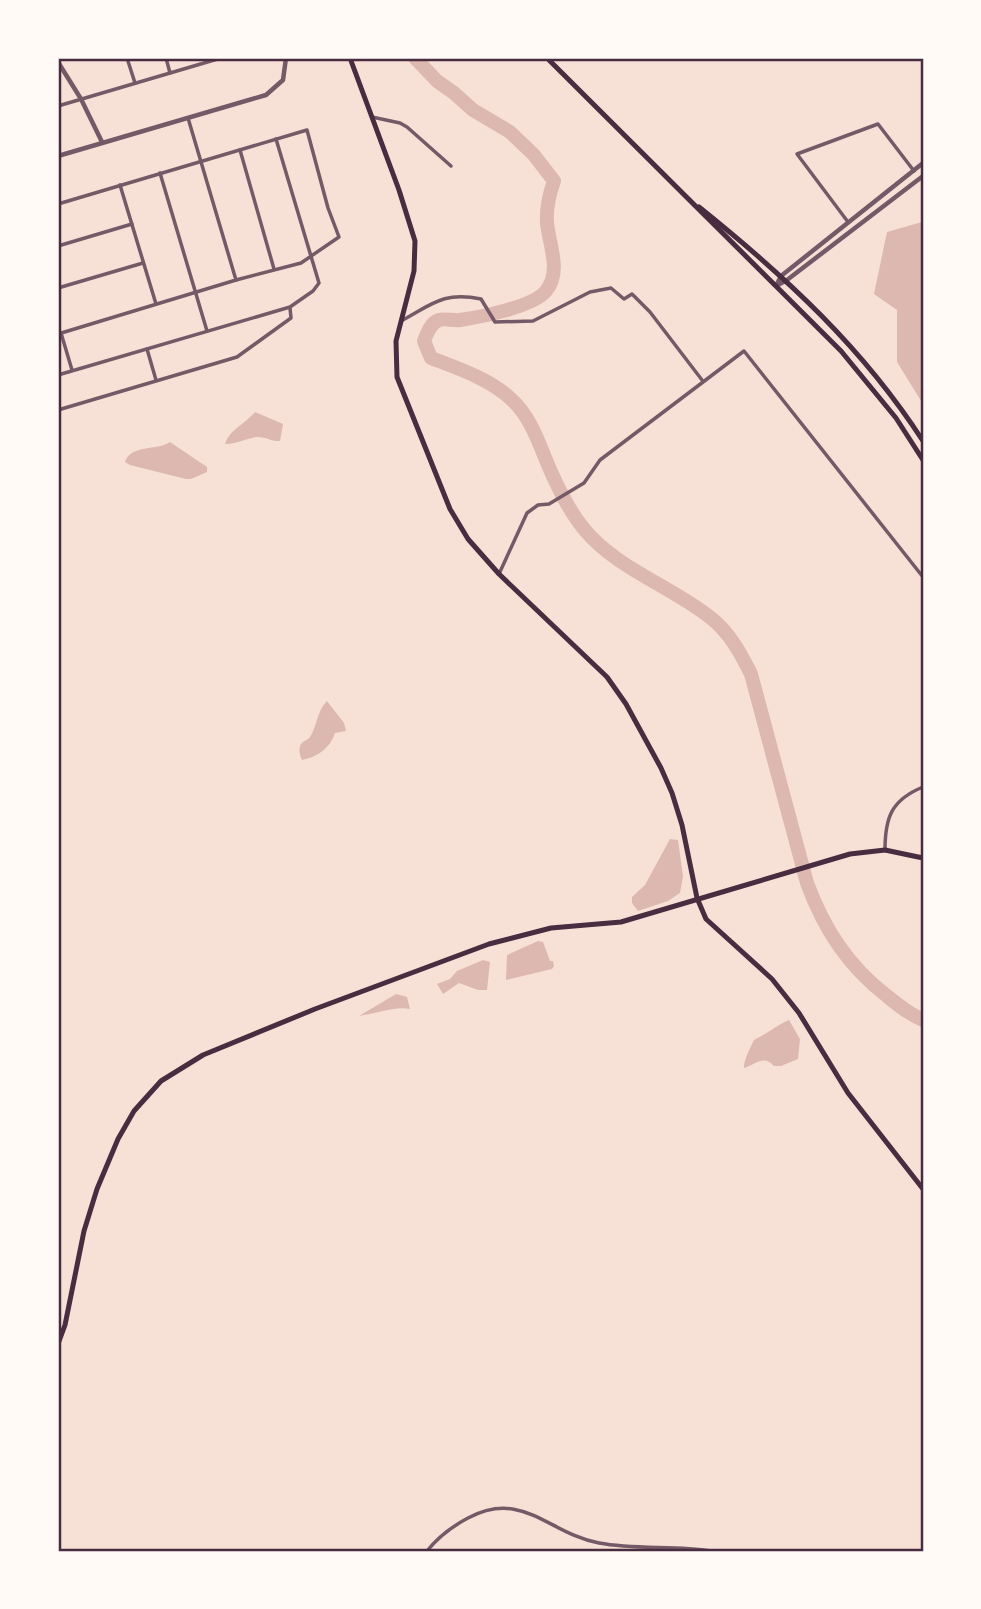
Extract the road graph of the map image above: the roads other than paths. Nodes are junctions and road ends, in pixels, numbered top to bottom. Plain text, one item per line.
1 (127, 58) edge
2 (166, 58) edge
3 (221, 58) edge
4 (286, 58) edge
5 (350, 58) edge
6 (547, 58) edge
7 (211, 59) edge
8 (58, 62) edge
9 (170, 73) junction
10 (135, 83) junction
11 (81, 99) junction
12 (58, 106) edge
13 (372, 117) junction
14 (188, 118) junction
15 (276, 139) junction
16 (102, 142) junction
17 (240, 150) junction
18 (58, 156) edge
19 (201, 162) junction
20 (923, 163) edge
21 (451, 166) dead end
22 (914, 171) junction
23 (160, 173) junction
24 (923, 176) edge
25 (120, 185) junction
26 (686, 196) junction
27 (58, 204) edge
28 (848, 222) junction
29 (132, 224) junction
30 (58, 246) edge
31 (310, 258) junction
32 (143, 262) junction
33 (274, 270) junction
34 (784, 278) junction
35 (236, 280) junction
36 (776, 286) junction
37 (58, 288) edge
38 (197, 293) junction
39 (156, 304) junction
40 (289, 307) junction
41 (401, 321) junction
42 (207, 331) junction
43 (59, 333) edge
44 (146, 348) junction
45 (72, 370) junction
46 (58, 374) edge
47 (156, 380) junction
48 (702, 380) junction
49 (58, 410) edge
50 (923, 441) edge
51 (923, 460) edge
52 (499, 574) junction
53 (923, 577) edge
54 (923, 788) edge
55 (885, 850) junction
56 (923, 858) edge
57 (697, 898) junction
58 (923, 1189) edge
59 (58, 1344) edge
60 (427, 1551) edge
61 (712, 1551) edge

1 - 10 street
2 - 9 street
3 - 7 street
4 - 14 street
5 - 13 main road
6 - 26 main road
7 - 9 street
8 - 11 street
9 - 10 street
10 - 11 street
11 - 12 street
11 - 16 street
13 - 21 street
13 - 41 main road
14 - 16 street
14 - 19 street
15 - 17 street
15 - 31 street
15 - 31 street
16 - 18 street
17 - 19 street
17 - 33 street
19 - 23 street
19 - 35 street
20 - 22 street
22 - 28 street
22 - 28 street
23 - 25 street
23 - 38 street
24 - 34 street
25 - 27 street
25 - 29 street
26 - 34 main road
26 - 36 main road
28 - 34 street
29 - 30 street
29 - 32 street
31 - 33 street
31 - 40 street
32 - 37 street
32 - 39 street
33 - 35 street
34 - 36 street
34 - 50 main road
35 - 38 street
36 - 51 main road
38 - 39 street
38 - 42 street
39 - 43 street
40 - 42 street
40 - 47 street
41 - 48 street
41 - 52 main road
42 - 44 street
43 - 45 street
44 - 45 street
44 - 47 street
45 - 46 street
47 - 49 street
48 - 52 street
48 - 53 street
52 - 57 main road
54 - 55 street
55 - 56 main road
55 - 57 main road
57 - 58 main road
57 - 59 main road
60 - 61 street

